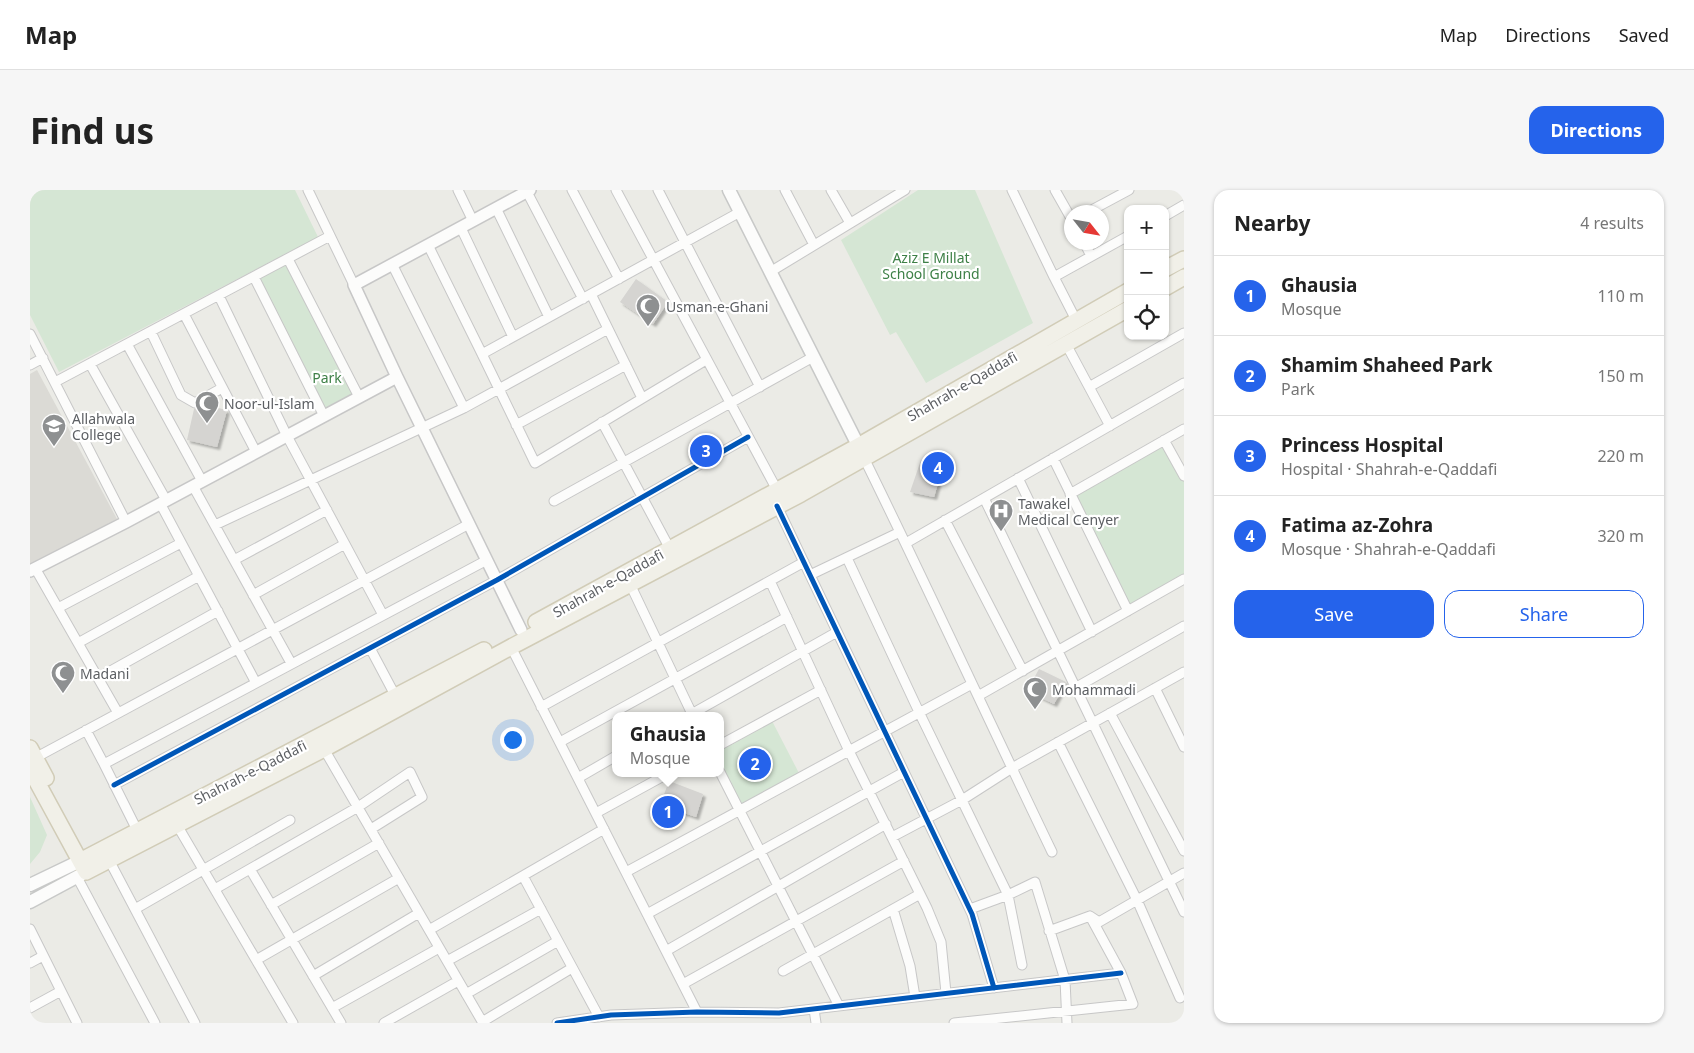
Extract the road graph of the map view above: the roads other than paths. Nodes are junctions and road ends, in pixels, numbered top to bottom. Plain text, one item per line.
1 (308, 190) edge
2 (458, 190) edge
3 (572, 190) edge
4 (616, 190) edge
5 (658, 190) edge
6 (729, 190) edge
7 (785, 190) edge
8 (831, 190) edge
9 (905, 190) edge
10 (1012, 190) edge
11 (1055, 190) edge
12 (1129, 190) edge
13 (529, 191) edge
14 (1101, 205) edge
15 (1184, 205) edge
16 (1064, 206) edge
17 (496, 208) junction
18 (740, 212) junction
19 (1169, 214) edge
20 (473, 221) junction
21 (850, 223) junction
22 (461, 228) junction
23 (330, 236) junction
24 (1124, 238) edge
25 (685, 242) junction
26 (428, 245) junction
27 (814, 245) junction
28 (1088, 250) edge
29 (1091, 256) junction
30 (288, 259) junction
31 (1184, 259) edge
32 (652, 260) junction
33 (392, 264) junction
34 (1169, 267) edge
35 (770, 272) junction
36 (254, 277) junction
37 (1054, 277) junction
38 (1184, 277) edge
39 (619, 279) junction
40 (354, 285) junction
41 (1169, 286) edge
42 (1124, 293) edge
43 (591, 294) junction
44 (218, 296) junction
45 (583, 298) junction
46 (1124, 311) edge
47 (184, 314) junction
48 (550, 317) junction
49 (1076, 320) junction
50 (608, 328) junction
51 (151, 332) junction
52 (1184, 333) edge
53 (30, 334) edge
54 (513, 337) junction
55 (127, 344) junction
56 (1066, 344) junction
57 (482, 354) junction
58 (813, 357) junction
59 (42, 358) junction
60 (706, 360) junction
61 (90, 364) junction
62 (30, 365) edge
63 (626, 365) junction
64 (397, 377) junction
65 (55, 382) junction
66 (1184, 383) edge
67 (760, 387) junction
68 (1089, 387) junction
69 (222, 388) junction
70 (499, 390) junction
71 (359, 397) junction
72 (642, 398) junction
73 (730, 404) junction
74 (464, 408) junction
75 (324, 416) junction
76 (602, 422) junction
77 (516, 425) junction
78 (1110, 426) junction
79 (422, 428) junction
80 (1184, 429) edge
81 (287, 436) junction
82 (748, 437) junction
83 (1164, 440) junction
84 (256, 452) junction
85 (861, 452) junction
86 (1053, 458) junction
87 (624, 463) junction
88 (1184, 476) edge
89 (1018, 478) junction
90 (311, 480) junction
91 (197, 483) junction
92 (777, 490) junction
93 (1070, 494) junction
94 (643, 497) junction
95 (984, 498) junction
96 (554, 501) dead end
97 (163, 502) junction
98 (777, 506) junction
99 (327, 510) junction
100 (945, 520) junction
101 (126, 522) junction
102 (469, 524) junction
103 (215, 526) junction
104 (900, 532) junction
105 (181, 543) junction
106 (906, 543) junction
107 (345, 544) junction
108 (670, 549) junction
109 (847, 558) junction
110 (234, 560) junction
111 (487, 560) junction
112 (804, 562) junction
113 (33, 569) edge
114 (810, 575) junction
115 (199, 576) junction
116 (1184, 579) edge
117 (365, 580) junction
118 (497, 580) junction
119 (770, 581) junction
120 (630, 584) junction
121 (253, 595) junction
122 (58, 608) junction
123 (218, 611) junction
124 (1128, 611) junction
125 (383, 615) junction
126 (787, 617) junction
127 (1184, 626) edge
128 (272, 630) junction
129 (521, 630) junction
130 (838, 632) junction
131 (1092, 632) junction
132 (658, 642) junction
133 (78, 643) junction
134 (511, 647) junction
135 (238, 648) junction
136 (370, 648) junction
137 (803, 651) junction
138 (1058, 651) junction
139 (291, 664) junction
140 (1023, 671) junction
141 (1184, 672) edge
142 (98, 678) junction
143 (676, 678) junction
144 (256, 683) junction
145 (972, 684) junction
146 (1075, 688) junction
147 (1155, 688) junction
148 (821, 690) junction
149 (978, 696) junction
150 (396, 697) junction
151 (542, 707) junction
152 (614, 712) edge
153 (690, 712) edge
154 (696, 712) edge
155 (919, 712) junction
156 (118, 713) junction
157 (612, 713) edge
158 (1110, 713) junction
159 (1092, 723) junction
160 (86, 730) junction
161 (885, 731) junction
162 (560, 742) junction
163 (1058, 742) junction
164 (724, 743) edge
165 (1184, 746) edge
166 (324, 749) junction
167 (849, 751) junction
168 (612, 758) edge
169 (104, 764) junction
170 (32, 766) edge
171 (1012, 768) junction
172 (904, 772) junction
173 (663, 777) edge
174 (722, 777) edge
175 (578, 778) junction
176 (114, 785) junction
177 (869, 791) junction
178 (962, 800) junction
179 (358, 807) junction
180 (739, 811) junction
181 (596, 813) junction
182 (927, 818) junction
183 (290, 820) dead end
184 (886, 824) junction
185 (177, 825) junction
186 (370, 828) junction
187 (604, 829) junction
188 (137, 830) junction
189 (892, 837) junction
190 (379, 844) junction
191 (1184, 849) edge
192 (760, 852) junction
193 (1052, 852) dead end
194 (110, 860) junction
195 (904, 861) junction
196 (85, 867) junction
197 (250, 869) junction
198 (204, 870) junction
199 (626, 872) junction
200 (1184, 873) edge
201 (523, 876) junction
202 (399, 878) junction
203 (1170, 881) junction
204 (30, 885) edge
205 (778, 886) junction
206 (215, 890) junction
207 (920, 894) junction
208 (1008, 895) junction
209 (1137, 900) junction
210 (30, 902) edge
211 (271, 905) junction
212 (136, 909) junction
213 (541, 909) junction
214 (893, 909) junction
215 (970, 909) junction
216 (1184, 912) edge
217 (419, 913) junction
218 (647, 914) junction
219 (1090, 916) junction
220 (796, 921) junction
221 (30, 929) edge
222 (429, 930) junction
223 (1049, 930) junction
224 (292, 940) junction
225 (558, 942) junction
226 (440, 948) junction
227 (666, 951) junction
228 (813, 954) junction
229 (43, 956) junction
230 (256, 960) junction
231 (447, 961) junction
232 (30, 963) edge
233 (1022, 965) dead end
234 (572, 968) junction
235 (783, 971) dead end
236 (1121, 973) junction
237 (313, 976) junction
238 (1065, 980) junction
239 (458, 981) junction
240 (682, 984) junction
241 (994, 988) junction
242 (61, 991) junction
243 (946, 993) junction
244 (466, 994) junction
245 (915, 997) junction
246 (1180, 998) dead end
247 (839, 1006) junction
248 (30, 1008) edge
249 (332, 1008) junction
250 (814, 1009) junction
251 (1066, 1011) junction
252 (697, 1012) junction
253 (599, 1017) junction
254 (655, 1018) edge
255 (999, 1021) edge
256 (970, 1022) edge
257 (77, 1023) edge
258 (155, 1023) edge
259 (195, 1023) edge
260 (293, 1023) edge
261 (341, 1023) edge
262 (384, 1023) edge
263 (482, 1023) edge
264 (557, 1023) edge
265 (816, 1023) edge
266 (954, 1023) edge
267 (1066, 1023) edge

1 - 23 street
2 - 20 street
3 - 39 street
4 - 32 street
5 - 25 street
6 - 18 main road
7 - 27 street
8 - 21 street
9 - 21 street
10 - 37 street
11 - 16 street
12 - 14 street
13 - 17 street
13 - 45 street
15 - 19 street
17 - 20 street
17 - 48 street
18 - 25 street
18 - 35 main road
20 - 22 street
21 - 27 street
22 - 26 street
22 - 54 street
23 - 30 street
23 - 40 street
24 - 29 street
25 - 32 street
25 - 67 street
26 - 33 street
26 - 57 street
27 - 35 street
28 - 29 street
29 - 37 street
30 - 36 street
30 - 71 street
31 - 34 main road
32 - 39 street
32 - 60 street
33 - 40 street
33 - 74 street
35 - 58 main road
36 - 44 street
36 - 75 street
37 - 49 street
38 - 41 main road
39 - 43 street
40 - 64 street
42 - 49 main road, Shahrah-e-Qaddafi
43 - 45 street
43 - 50 street
44 - 47 street
44 - 81 street
45 - 48 street
46 - 56 main road, Shahrah-e-Qaddafi
47 - 51 street
47 - 69 street
48 - 54 street
49 - 85 main road, Shahrah-e-Qaddafi
50 - 63 street
50 - 70 street
51 - 55 street
51 - 69 street
52 - 68 street
53 - 59 street
54 - 57 street
55 - 61 street
55 - 91 street
56 - 68 street
56 - 85 main road, Shahrah-e-Qaddafi
57 - 70 street
58 - 67 street
58 - 85 main road
59 - 62 street
59 - 65 street
60 - 72 street
60 - 73 street
61 - 65 street
61 - 97 street
63 - 72 street
63 - 77 street
64 - 71 street
64 - 79 street
65 - 101 street
66 - 78 street
67 - 73 street
68 - 78 street
69 - 84 street
70 - 74 street
70 - 77 street
71 - 75 street
72 - 76 street
73 - 82 street
73 - 87 street
74 - 79 street
75 - 81 street
76 - 77 street
76 - 87 street
78 - 86 street
79 - 90 street
79 - 102 street
80 - 83 street
81 - 84 street
81 - 90 street
82 - 92 street
82 - 94 street
83 - 88 street
83 - 93 street
84 - 91 street
85 - 92 main road, Shahrah-e-Qaddafi
85 - 98 main road, Shahrah-e-Qaddafi
85 - 104 street
86 - 89 street
86 - 93 street
87 - 94 street
87 - 96 street
89 - 95 street
89 - 131 street
90 - 99 street
90 - 103 street
91 - 97 street
91 - 103 street
92 - 108 main road, Shahrah-e-Qaddafi
93 - 124 street
94 - 108 street
94 - 118 street
95 - 100 street
95 - 138 street
97 - 101 street
97 - 105 street
98 - 112 street
98 - 120 main road, Shahrah-e-Qaddafi
99 - 107 street
99 - 110 street
100 - 106 street
100 - 140 street
101 - 113 street
102 - 111 street
102 - 117 street
103 - 110 street
104 - 106 street
104 - 109 street
105 - 115 street
105 - 122 street
106 - 145 street
107 - 117 street
107 - 121 street
108 - 129 main road, Shahrah-e-Qaddafi
109 - 114 street
109 - 155 street
110 - 121 street
111 - 118 street
111 - 125 street
112 - 114 street
112 - 119 street
113 - 122 street
114 - 130 street
115 - 123 street
115 - 133 street
116 - 124 street
117 - 125 street
117 - 128 street
118 - 129 street
118 - 136 street
119 - 126 street
119 - 132 street
120 - 132 street
120 - 134 main road, Shahrah-e-Qaddafi
121 - 128 street
122 - 133 street
123 - 135 street
123 - 142 street
124 - 131 street
125 - 139 street
126 - 137 street
126 - 143 street
127 - 146 street
128 - 135 street
128 - 139 street
129 - 150 main road, Shahrah-e-Qaddafi
130 - 137 street
130 - 161 street
131 - 138 street
132 - 143 street
132 - 151 street
133 - 142 street
134 - 151 street
134 - 166 main road, Shahrah-e-Qaddafi
135 - 144 street
135 - 156 street
136 - 150 street
136 - 176 street
137 - 148 street
137 - 154 street
138 - 140 street
138 - 146 street
139 - 144 street
140 - 149 street
141 - 147 street
142 - 156 street
143 - 152 street
143 - 153 street
144 - 169 street
145 - 149 street
145 - 155 street
146 - 159 street
147 - 158 street
147 - 165 street
148 - 164 street
148 - 167 street
149 - 171 street
150 - 188 main road, Shahrah-e-Qaddafi
151 - 162 street
155 - 161 street
155 - 178 street
156 - 160 street
157 - 162 street
158 - 159 street
158 - 191 street
159 - 163 street
159 - 203 street
160 - 169 street
160 - 170 street
161 - 167 street
161 - 172 street
162 - 175 street
163 - 171 street
163 - 209 street
166 - 179 street
166 - 185 main road, Shahrah-e-Qaddafi
167 - 177 street
167 - 180 street
168 - 175 street
169 - 176 street
170 - 196 main road
171 - 178 street
171 - 193 street
172 - 177 street
172 - 182 street
173 - 181 street
174 - 180 street
175 - 181 street
176 - 188 street
177 - 184 street
177 - 192 street
178 - 182 street
178 - 208 street
179 - 186 street
179 - 186 street
179 - 197 street
180 - 192 street
180 - 199 street
181 - 187 street
182 - 189 street
182 - 215 street
183 - 198 street
184 - 189 street
184 - 205 street
185 - 194 main road, Shahrah-e-Qaddafi
185 - 198 street
186 - 190 street
187 - 199 street
187 - 201 street
188 - 196 main road, Shahrah-e-Qaddafi
189 - 195 street
190 - 202 street
190 - 211 street
192 - 205 street
192 - 218 street
194 - 196 main road, Shahrah-e-Qaddafi
194 - 212 street
195 - 207 street
195 - 220 street
196 - 204 main road
196 - 210 main road
196 - 258 street
197 - 206 street
197 - 211 street
198 - 206 street
198 - 212 street
199 - 218 street
200 - 203 street
201 - 213 street
201 - 222 street
202 - 217 street
202 - 224 street
203 - 209 street
203 - 216 street
205 - 220 street
205 - 227 street
206 - 230 street
207 - 214 street
207 - 243 street
208 - 215 street
208 - 223 street
208 - 233 street
209 - 219 street
209 - 246 street
211 - 224 street
212 - 259 street
213 - 225 street
213 - 231 street
214 - 228 street
214 - 245 street
215 - 241 street
217 - 222 street
217 - 237 street
218 - 227 street
219 - 223 street
219 - 236 street
220 - 228 street
220 - 240 street
221 - 229 street
222 - 226 street
223 - 238 street
224 - 230 street
224 - 237 street
225 - 234 street
225 - 244 street
226 - 231 street
226 - 249 street
227 - 240 street
228 - 235 street
228 - 247 street
229 - 232 street
229 - 242 street
230 - 260 street
231 - 239 street
234 - 253 street
234 - 263 street
236 - 238 street
236 - 251 street
237 - 249 street
238 - 241 street
238 - 251 street
239 - 244 street
239 - 262 street
240 - 252 street
241 - 243 street
242 - 248 street
242 - 257 street
243 - 245 street
244 - 263 street
245 - 247 street
247 - 250 street
249 - 261 street
250 - 252 street
250 - 265 street
251 - 255 street
251 - 267 street
252 - 254 street
253 - 254 street
253 - 264 street
255 - 256 street
256 - 266 street

